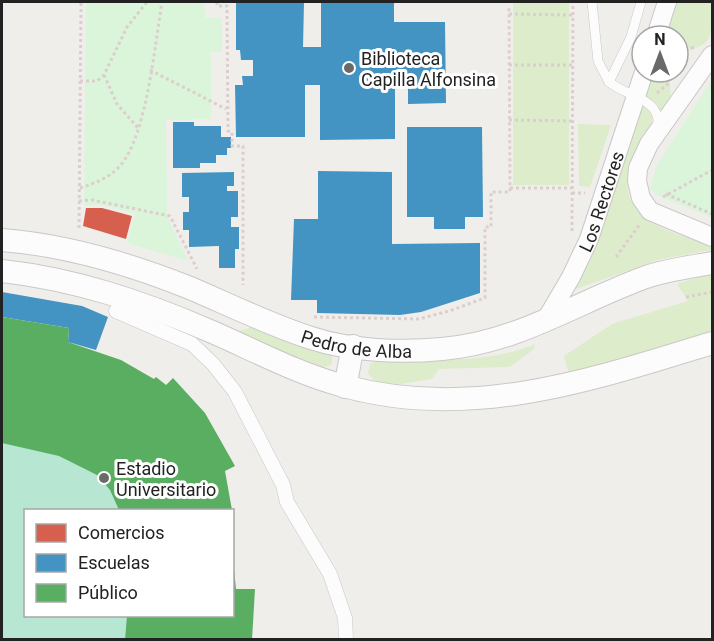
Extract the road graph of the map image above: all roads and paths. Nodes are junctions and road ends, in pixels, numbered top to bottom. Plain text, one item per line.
1 (81, 2) edge
2 (147, 2) edge
3 (162, 2) edge
4 (217, 2) edge
5 (573, 2) edge
6 (592, 2) edge
7 (641, 2) edge
8 (667, 2) edge
9 (509, 6) dead end
10 (509, 14) junction
11 (573, 15) junction
12 (660, 24) edge
13 (695, 47) dead end
14 (690, 49) edge
15 (712, 55) edge
16 (509, 64) junction
17 (573, 65) junction
18 (150, 70) junction
19 (104, 75) junction
20 (80, 81) junction
21 (609, 82) junction
22 (642, 84) edge
23 (666, 84) edge
24 (640, 99) junction
25 (227, 109) junction
26 (509, 120) junction
27 (573, 121) junction
28 (138, 129) junction
29 (656, 136) junction
30 (712, 170) edge
31 (79, 188) junction
32 (510, 188) junction
33 (572, 190) junction
34 (590, 193) dead end
35 (666, 194) junction
36 (659, 200) dead end
37 (79, 201) junction
38 (712, 214) edge
39 (644, 220) dead end
40 (79, 228) dead end
41 (712, 237) edge
42 (571, 239) dead end
43 (2, 240) edge
44 (616, 256) dead end
45 (712, 263) edge
46 (197, 269) dead end
47 (2, 271) edge
48 (243, 285) dead end
49 (712, 292) edge
50 (686, 297) dead end
51 (116, 311) dead end
52 (314, 317) dead end
53 (544, 323) junction
54 (712, 343) edge
55 (353, 346) junction
56 (345, 387) junction
57 (346, 639) edge

1 - 20 path
2 - 19 path
3 - 18 path
4 - 25 path
5 - 11 path
6 - 21 lane
7 - 21 lane
8 - 12 street
9 - 10 path
10 - 11 path
10 - 16 path
11 - 17 path
13 - 14 path
15 - 29 street
16 - 17 path
16 - 26 path
17 - 27 path
18 - 25 path
18 - 28 path
19 - 20 path
19 - 28 path
20 - 31 path
21 - 24 lane
22 - 24 street, Los Rectores
23 - 24 path
24 - 29 lane
24 - 53 street, Los Rectores
25 - 48 path
26 - 27 path
26 - 32 path
27 - 33 path
28 - 31 path
29 - 41 street
30 - 35 path
31 - 37 path
32 - 33 path
32 - 52 path
33 - 34 path
33 - 42 path
35 - 36 path
35 - 38 path
37 - 40 path
37 - 46 path
39 - 44 path
43 - 55 street, Pedro de Alba
45 - 53 street, Pedro de Alba
47 - 56 street, Pedro de Alba
49 - 50 path
51 - 57 street
53 - 55 street, Pedro de Alba
54 - 56 street, Pedro de Alba
55 - 56 street

